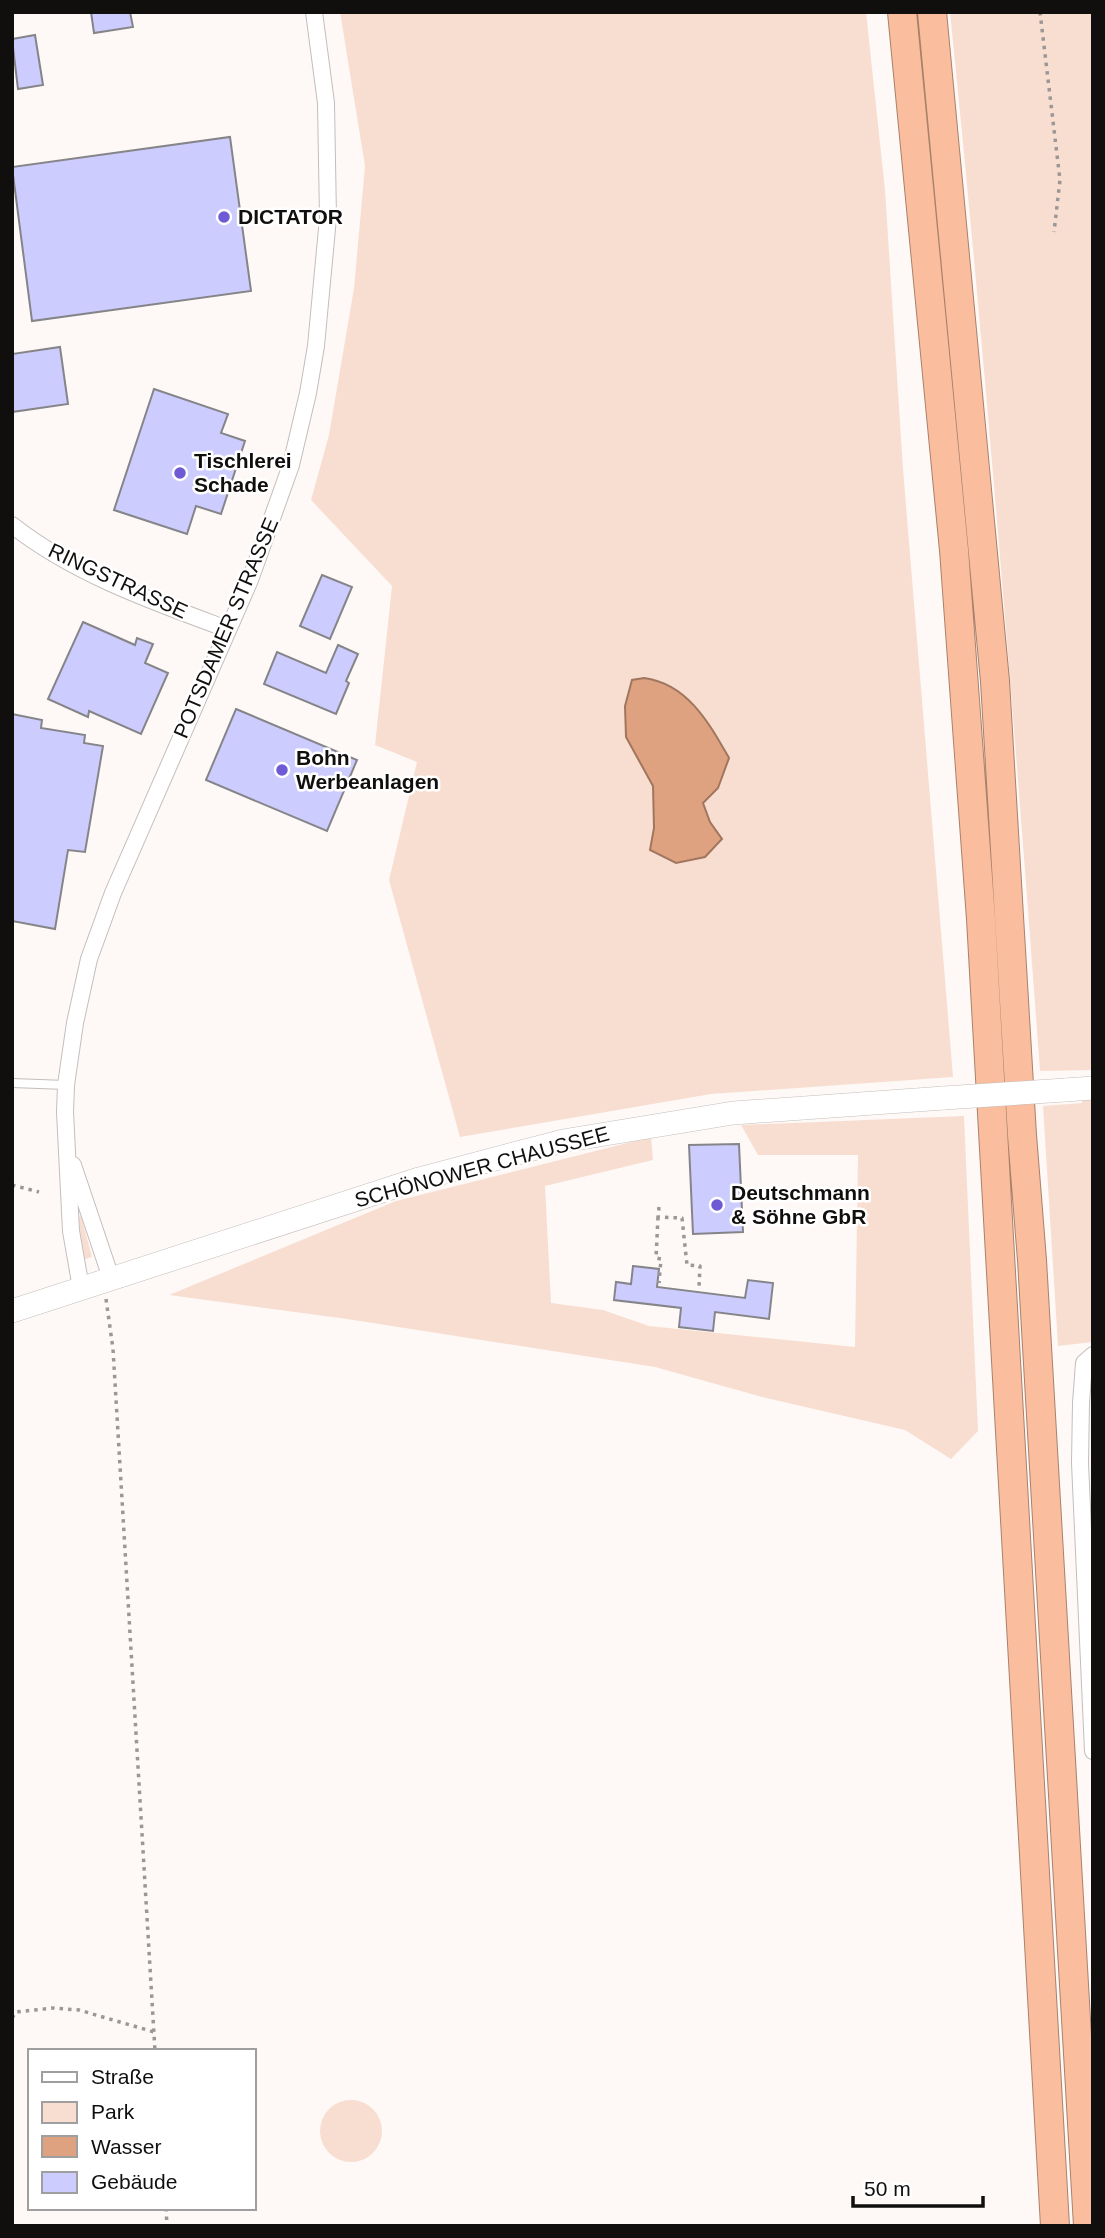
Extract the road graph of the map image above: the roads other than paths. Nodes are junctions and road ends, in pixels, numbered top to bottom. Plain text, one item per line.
1 (314, 12) edge
2 (902, 12) edge
3 (932, 12) edge
4 (12, 525) edge
5 (227, 629) junction
6 (12, 1083) edge
7 (66, 1085) junction
8 (1093, 1088) edge
9 (66, 1146) junction
10 (81, 1288) junction
11 (109, 1289) junction
12 (12, 1311) edge
13 (1088, 1359) edge
14 (1091, 1718) edge
15 (1093, 1751) edge
16 (1055, 2226) edge
17 (1088, 2226) edge

1 - 5 street, POTSDAMER STRASSE
2 - 16 highway
3 - 17 highway
4 - 5 street, RINGSTRASSE
5 - 7 street, POTSDAMER STRASSE
6 - 7 lane
7 - 9 street, POTSDAMER STRASSE
8 - 11 main road, SCHÖNOWER CHAUSSEE, bridge
9 - 10 street, POTSDAMER STRASSE
9 - 11 street, POTSDAMER STRASSE
10 - 11 main road, SCHÖNOWER CHAUSSEE
10 - 12 main road, SCHÖNOWER CHAUSSEE
13 - 14 street
14 - 15 street

